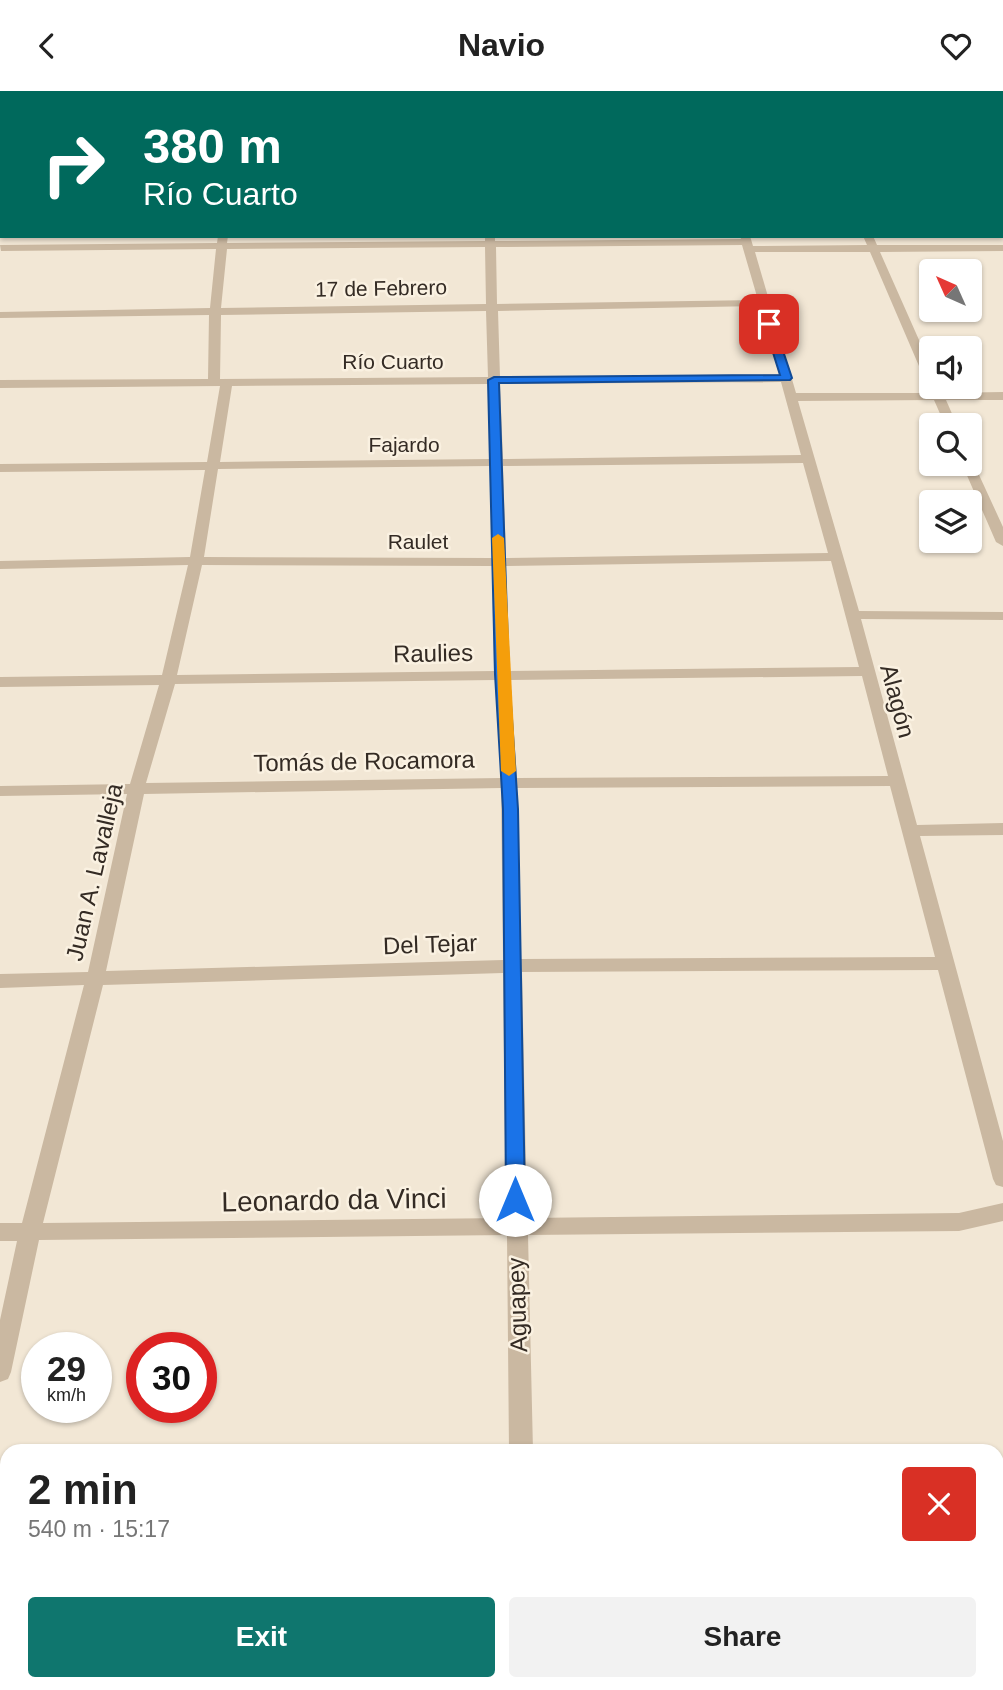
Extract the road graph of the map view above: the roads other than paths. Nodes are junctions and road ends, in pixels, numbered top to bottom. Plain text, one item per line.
1 (869, 238) edge
2 (490, 240) edge
3 (223, 241) edge
4 (1, 243) edge
5 (747, 243) edge
6 (874, 249) junction
7 (1002, 251) edge
8 (762, 303) junction
9 (493, 306) junction
10 (215, 310) junction
11 (0, 315) edge
12 (919, 352) edge
13 (786, 378) junction
14 (494, 380) junction
15 (221, 381) junction
16 (0, 384) edge
17 (919, 393) edge
18 (982, 395) edge
19 (1003, 396) edge
20 (791, 397) junction
21 (808, 459) junction
22 (495, 462) junction
23 (215, 464) junction
24 (0, 468) edge
25 (973, 476) edge
26 (1003, 542) edge
27 (836, 557) junction
28 (196, 561) junction
29 (499, 562) junction
30 (0, 565) edge
31 (853, 615) junction
32 (1003, 616) edge
33 (866, 671) junction
34 (502, 674) junction
35 (167, 681) junction
36 (0, 682) edge
37 (898, 781) junction
38 (509, 783) junction
39 (137, 788) junction
40 (0, 791) edge
41 (1003, 829) edge
42 (909, 831) junction
43 (945, 963) junction
44 (514, 966) junction
45 (94, 979) junction
46 (0, 981) edge
47 (1003, 1179) edge
48 (1003, 1212) edge
49 (515, 1226) junction
50 (30, 1231) junction
51 (0, 1232) edge
52 (0, 1372) edge
53 (521, 1444) edge

1 - 6 street
2 - 3 street
2 - 5 street
2 - 9 street, Aguapey
3 - 4 street
3 - 10 street, Juan A. Lavalleja
5 - 6 street
5 - 8 street, Alagón
6 - 7 street
6 - 12 street
8 - 9 street, 17 de Febrero
8 - 13 street, Alagón
9 - 10 street, 17 de Febrero
9 - 14 street, Aguapey
10 - 11 street, 17 de Febrero
10 - 15 street, Juan A. Lavalleja
13 - 14 street, Río Cuarto
13 - 20 street, Alagón
14 - 15 street, Río Cuarto
14 - 22 street, Aguapey
15 - 16 street, Río Cuarto
15 - 23 street, Juan A. Lavalleja
17 - 20 street
18 - 19 street
20 - 21 street, Alagón
21 - 22 street, Fajardo
21 - 27 street, Alagón
22 - 23 street, Fajardo
22 - 29 street, Aguapey
23 - 24 street, Fajardo
23 - 28 street, Juan A. Lavalleja
25 - 26 street
27 - 29 street, Raulet
27 - 31 street, Alagón
28 - 29 street, Raulet
28 - 30 street, Raulet
28 - 35 street, Juan A. Lavalleja
29 - 34 street, Aguapey
31 - 32 street
31 - 33 street, Alagón
33 - 34 street, Raulies
33 - 37 street, Alagón
34 - 35 street, Raulies
34 - 38 street, Aguapey
35 - 36 street, Raulies
35 - 39 street, Juan A. Lavalleja
37 - 38 street, Tomás de Rocamora
37 - 42 street, Alagón
38 - 39 street, Tomás de Rocamora
38 - 44 street, Aguapey
39 - 40 street, Tomás de Rocamora
39 - 45 street, Juan A. Lavalleja
41 - 42 street
42 - 43 street, Alagón
43 - 44 street, Del Tejar
43 - 47 street, Alagón
44 - 45 street, Del Tejar
44 - 49 street, Aguapey
45 - 46 street, Del Tejar
45 - 50 street, Juan A. Lavalleja
48 - 49 street, Leonardo da Vinci
49 - 50 street, Leonardo da Vinci
49 - 53 street, Aguapey
50 - 51 street, Leonardo da Vinci
50 - 52 street, Juan A. Lavalleja

